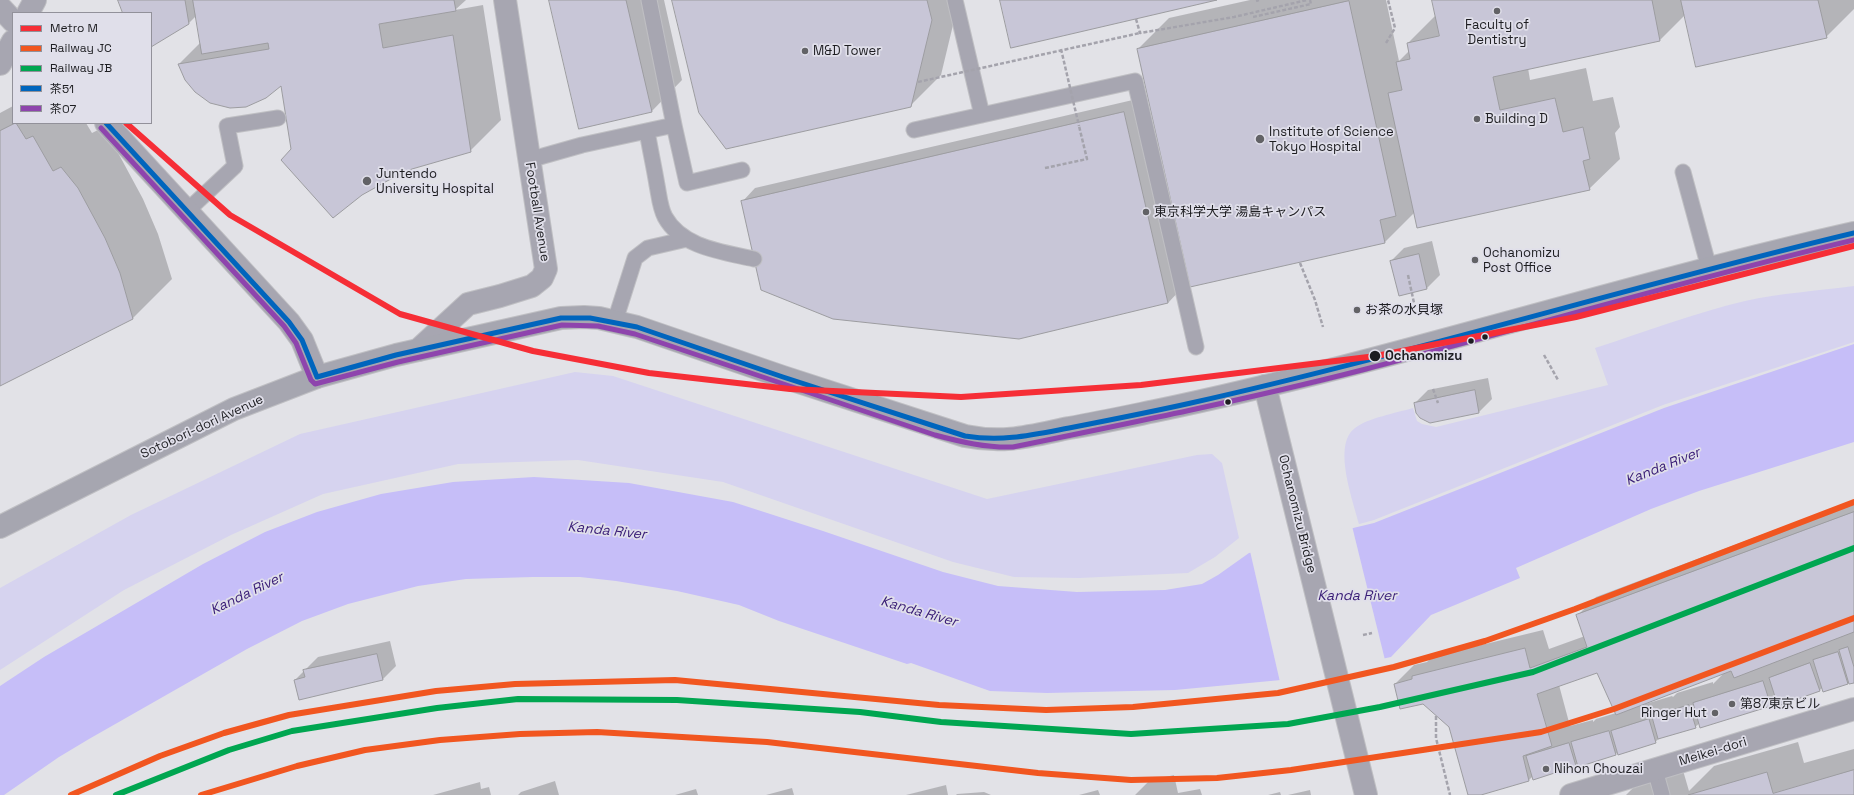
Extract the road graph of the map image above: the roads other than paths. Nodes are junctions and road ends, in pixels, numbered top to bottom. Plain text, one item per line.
1 (35, 0) edge
2 (505, 0) edge
3 (649, 0) edge
4 (955, 0) edge
5 (0, 7) edge
6 (29, 12) edge
7 (12, 20) edge
8 (12, 43) edge
9 (0, 64) edge
10 (982, 115) junction
11 (278, 118) dead end
12 (107, 124) edge
13 (674, 124) junction
14 (914, 130) dead end
15 (647, 131) junction
16 (529, 160) junction
17 (742, 170) dead end
18 (1683, 172) dead end
19 (187, 211) junction
20 (1854, 233) edge
21 (687, 239) junction
22 (754, 259) dead end
23 (1710, 268) junction
24 (615, 321) junction
25 (1196, 347) dead end
26 (418, 350) junction
27 (317, 377) junction
28 (1265, 386) junction
29 (0, 527) edge
30 (1854, 709) edge
31 (1655, 770) junction
32 (1365, 789) edge
33 (1571, 795) edge
34 (1662, 795) edge

1 - 6 street
2 - 16 street, Football Avenue
3 - 13 lane
4 - 10 lane
5 - 7 street
8 - 9 street
10 - 14 lane
10 - 25 lane
11 - 19 lane
12 - 19 street
13 - 15 lane
13 - 17 lane
15 - 16 lane
15 - 21 lane
16 - 26 street, Football Avenue
18 - 23 lane
19 - 27 street
20 - 23 main road, Sotobori-dori Avenue
21 - 22 lane
21 - 24 lane
23 - 28 main road, Sotobori-dori Avenue
24 - 26 main road, Sotobori-dori Avenue
24 - 28 main road, Sotobori-dori Avenue
26 - 27 main road, Sotobori-dori Avenue
27 - 29 main road, Sotobori-dori Avenue
28 - 32 street, Ochanomizu Bridge
30 - 31 street, Meikei-dori
31 - 33 street, Meikei-dori
31 - 34 lane

